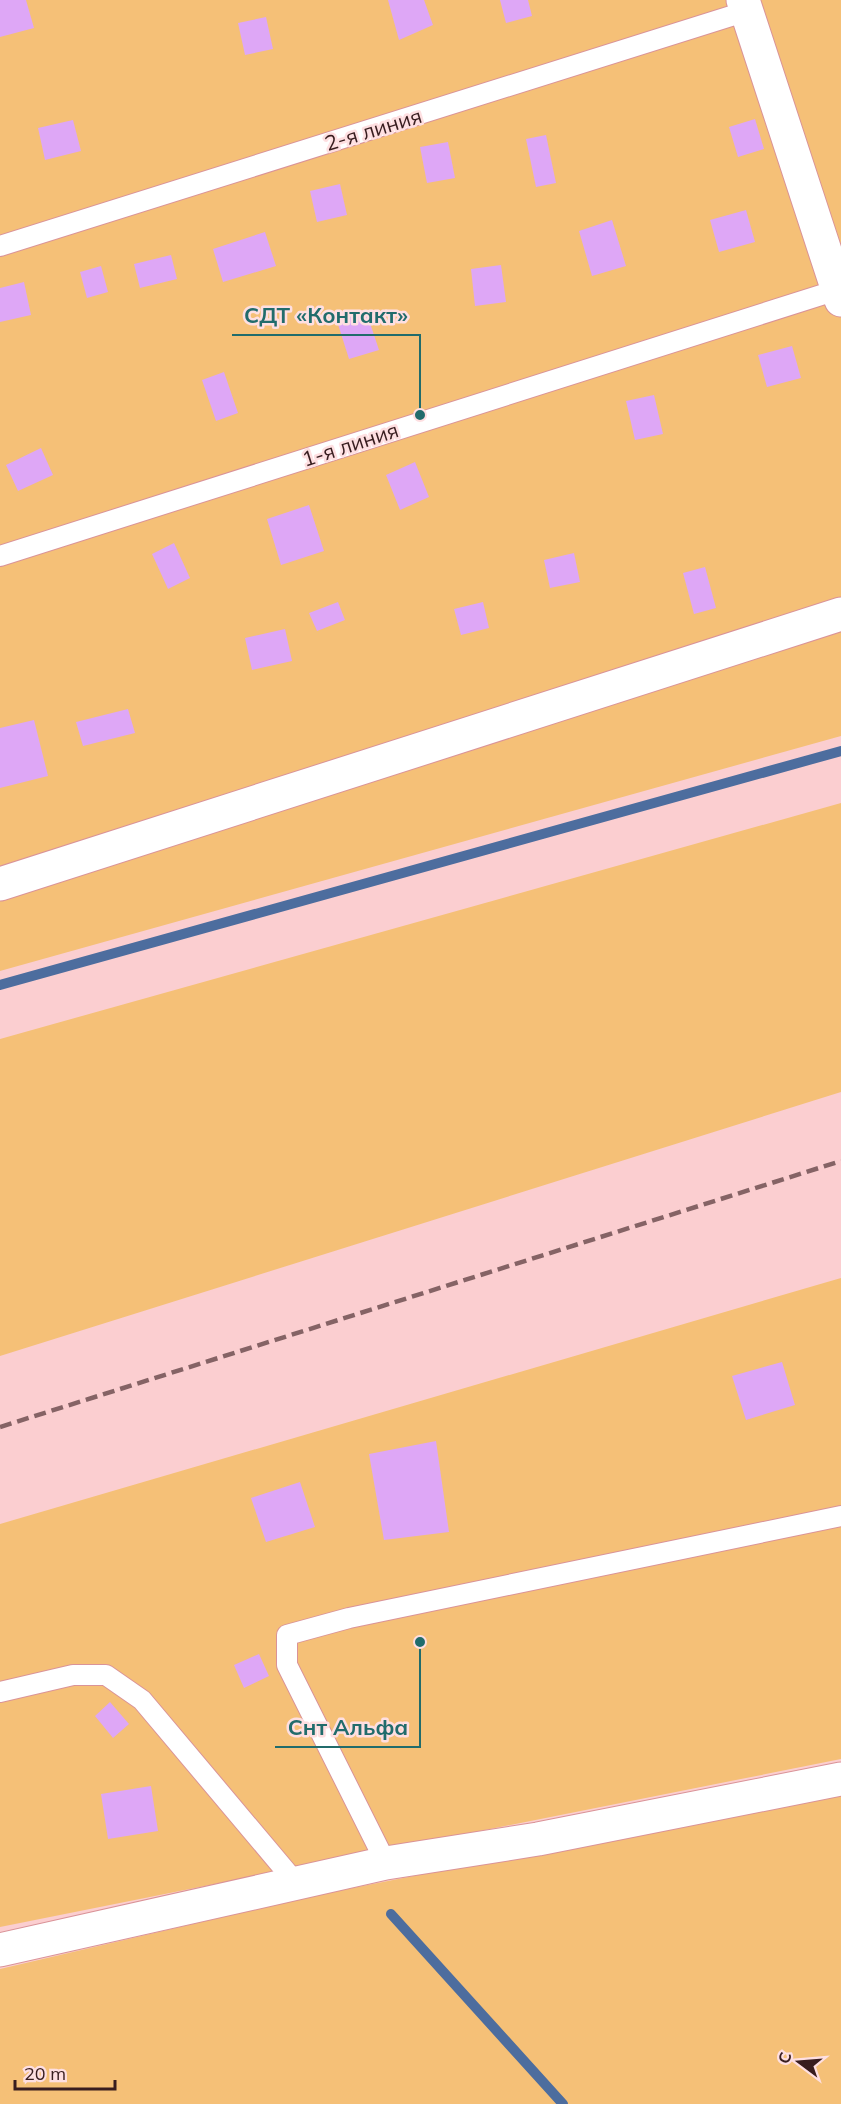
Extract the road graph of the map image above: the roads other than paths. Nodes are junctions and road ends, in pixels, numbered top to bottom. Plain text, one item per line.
1 (745, 6) edge
2 (0, 246) edge
3 (839, 295) edge
4 (0, 556) edge
5 (841, 614) edge
6 (0, 884) edge
7 (841, 1516) edge
8 (0, 1692) edge
9 (841, 1779) edge
10 (386, 1863) junction
11 (296, 1883) junction
12 (0, 1950) edge

1 - 2 lane, 2-я линия
1 - 3 street
3 - 4 lane, 1-я линия
5 - 6 street
7 - 10 lane
8 - 11 lane
9 - 10 street
10 - 11 street
11 - 12 street

